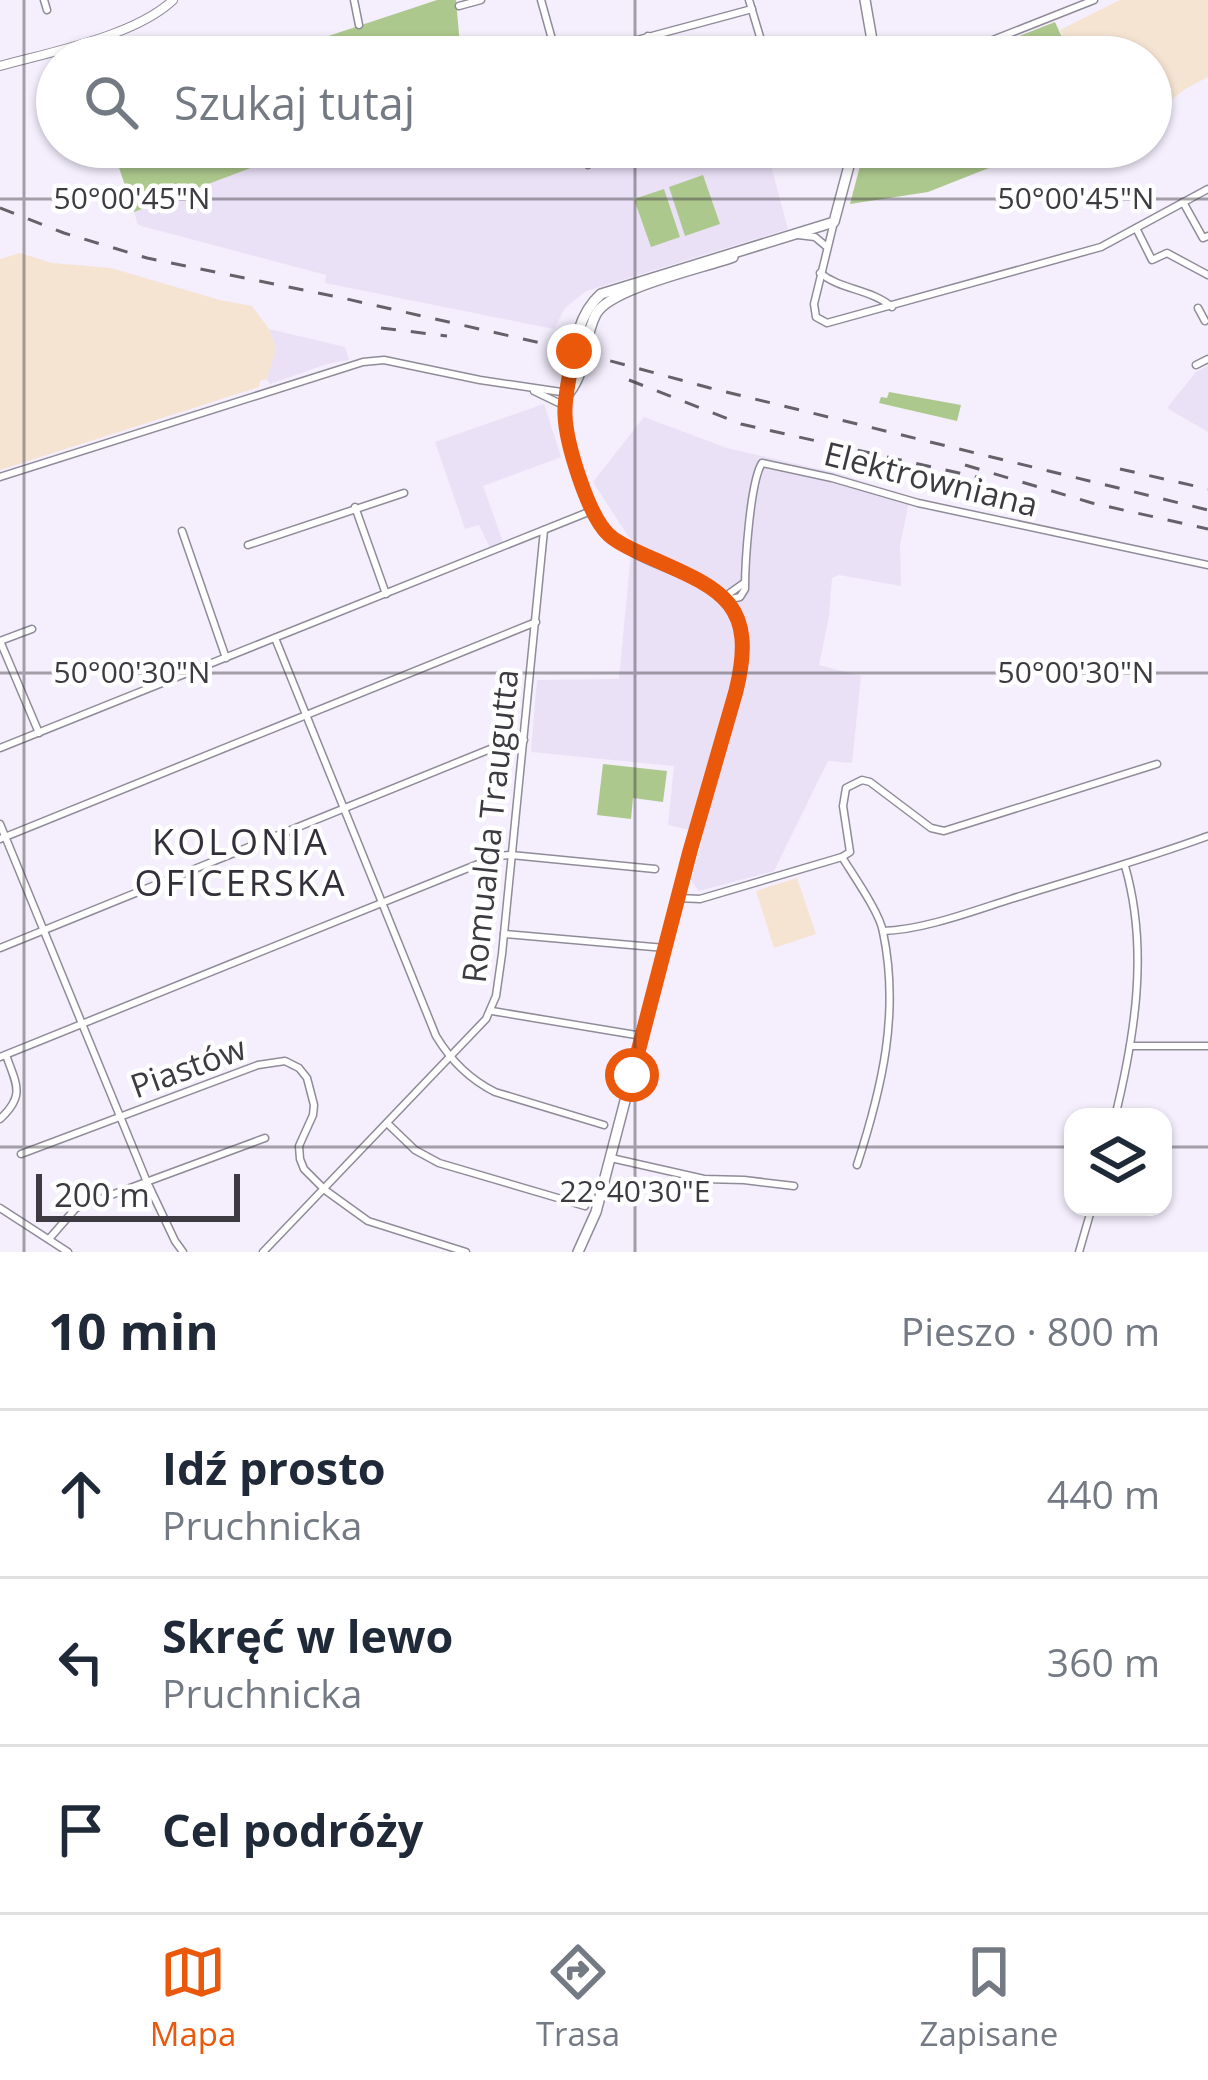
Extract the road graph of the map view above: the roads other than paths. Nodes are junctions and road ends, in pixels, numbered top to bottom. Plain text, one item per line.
1 (44, 0) edge
2 (173, 0) edge
3 (354, 0) edge
4 (481, 0) edge
5 (541, 0) edge
6 (865, 0) edge
7 (1094, 0) edge
8 (750, 4) edge
9 (459, 6) dead end
10 (46, 10) dead end
11 (359, 25) dead end
12 (102, 36) edge
13 (551, 36) edge
14 (648, 36) edge
15 (760, 36) edge
16 (871, 36) edge
17 (1003, 36) edge
18 (36, 55) edge
19 (0, 66) edge
20 (848, 168) edge
21 (1208, 189) edge
22 (1183, 202) junction
23 (834, 222) junction
24 (1136, 228) junction
25 (796, 234) junction
26 (1208, 236) edge
27 (827, 247) junction
28 (820, 273) junction
29 (1208, 275) edge
30 (892, 307) junction
31 (1198, 308) dead end
32 (1207, 322) edge
33 (1208, 358) edge
34 (1196, 365) dead end
35 (525, 388) junction
36 (568, 393) junction
37 (566, 406) junction
38 (0, 477) edge
39 (404, 493) dead end
40 (355, 508) junction
41 (591, 511) junction
42 (544, 530) junction
43 (182, 531) dead end
44 (248, 544) dead end
45 (1208, 565) edge
46 (386, 594) junction
47 (727, 600) junction
48 (536, 622) junction
49 (32, 629) dead end
50 (275, 638) junction
51 (0, 640) edge
52 (226, 658) junction
53 (306, 716) junction
54 (39, 733) junction
55 (524, 740) junction
56 (0, 748) edge
57 (1156, 764) dead end
58 (344, 808) junction
59 (0, 824) edge
60 (1208, 836) edge
61 (3, 838) edge
62 (846, 854) junction
63 (511, 855) junction
64 (1125, 866) junction
65 (655, 869) dead end
66 (678, 898) junction
67 (383, 903) junction
68 (43, 931) junction
69 (884, 931) junction
70 (504, 934) junction
71 (0, 948) edge
72 (665, 948) junction
73 (492, 1011) junction
74 (83, 1024) junction
75 (642, 1036) junction
76 (1130, 1046) junction
77 (1208, 1046) edge
78 (3, 1056) edge
79 (449, 1059) junction
80 (1117, 1108) edge
81 (121, 1117) junction
82 (0, 1119) edge
83 (387, 1124) junction
84 (604, 1125) dead end
85 (265, 1138) dead end
86 (21, 1154) dead end
87 (611, 1159) junction
88 (857, 1165) dead end
89 (147, 1182) junction
90 (794, 1186) dead end
91 (325, 1190) junction
92 (585, 1206) dead end
93 (0, 1208) edge
94 (1089, 1216) edge
95 (49, 1239) junction
96 (266, 1251) edge
97 (68, 1252) edge
98 (183, 1252) edge
99 (466, 1252) edge
100 (578, 1252) edge
101 (1079, 1252) edge

1 - 10 street
2 - 12 street
3 - 11 street
4 - 9 street
5 - 13 street
6 - 16 main road
7 - 17 street
8 - 14 street
8 - 15 street
18 - 19 street
20 - 23 main road
21 - 22 street
22 - 24 street
22 - 26 street
23 - 25 main road
23 - 27 street
24 - 29 street
24 - 30 street
25 - 27 street
25 - 36 main road
27 - 28 street
28 - 30 street
28 - 30 street
31 - 32 street
33 - 34 street
35 - 36 street
35 - 37 street
35 - 38 street
36 - 37 main road
37 - 41 main road
39 - 40 street
40 - 44 street
40 - 46 street
41 - 42 street
41 - 47 main road
42 - 46 street
42 - 48 street, Romualda Traugutta
43 - 52 street
45 - 47 street, Elektrowniana
46 - 50 street
47 - 66 main road
48 - 53 street
48 - 55 street, Romualda Traugutta
49 - 51 street
50 - 52 street
50 - 53 street
51 - 54 street
52 - 54 street
53 - 58 street
53 - 61 street
54 - 56 street
55 - 58 street
55 - 63 street, Romualda Traugutta
57 - 62 street
58 - 67 street
58 - 68 street
59 - 61 street
60 - 64 street
61 - 68 street
62 - 66 street
62 - 69 street
63 - 65 street
63 - 67 street
63 - 70 street, Romualda Traugutta
64 - 69 street
64 - 76 street
66 - 72 main road
67 - 74 street
67 - 79 street
68 - 71 street
68 - 74 street
69 - 88 street
70 - 72 street
70 - 73 street, Romualda Traugutta
72 - 75 main road
73 - 75 street
73 - 79 street, Romualda Traugutta
74 - 78 street
74 - 81 street
75 - 87 main road
76 - 77 street
76 - 80 street
78 - 82 street
79 - 83 street, Romualda Traugutta
79 - 84 street
81 - 86 street, Piastów
81 - 89 street
81 - 91 street, Piastów
83 - 91 street, Romualda Traugutta
83 - 92 street
85 - 89 street
87 - 90 street
87 - 100 main road
89 - 95 street
89 - 98 street
91 - 96 street, Romualda Traugutta
91 - 99 street
93 - 95 street
94 - 101 street
95 - 97 street

